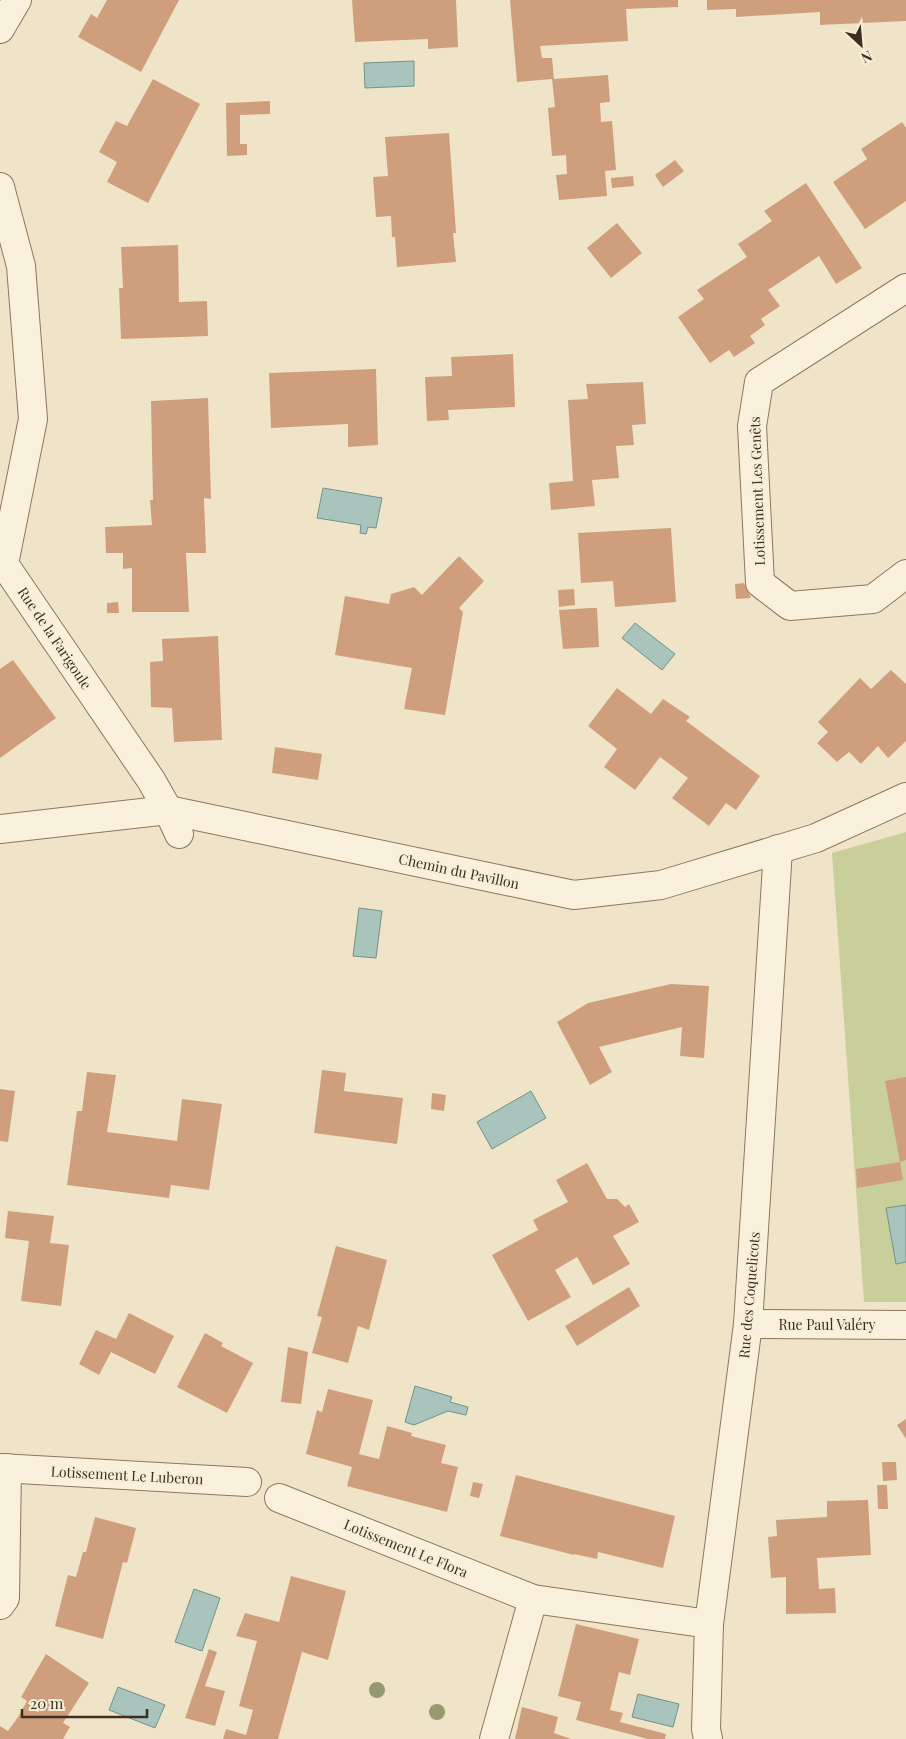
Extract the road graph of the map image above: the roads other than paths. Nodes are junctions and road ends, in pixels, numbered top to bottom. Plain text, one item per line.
1 (17, 0) edge
2 (0, 29) edge
3 (0, 187) edge
4 (906, 288) edge
5 (2, 565) edge
6 (906, 574) edge
7 (906, 797) edge
8 (174, 822) junction
9 (0, 829) edge
10 (778, 849) junction
11 (748, 1324) junction
12 (906, 1325) edge
13 (4, 1468) edge
14 (247, 1482) dead end
15 (279, 1498) dead end
16 (533, 1599) junction
17 (0, 1604) edge
18 (709, 1624) junction
19 (494, 1739) edge
20 (708, 1739) edge

1 - 2 street
3 - 5 street, Rue de la Farigoule
4 - 6 street, Lotissement Les Genêts
5 - 8 street, Rue de la Farigoule
7 - 10 street, Chemin du Pavillon
8 - 9 street, Chemin du Pavillon
8 - 10 street, Chemin du Pavillon
10 - 11 street, Rue des Coquelicots
11 - 12 street, Rue Paul Valéry
11 - 18 street, Rue des Coquelicots
13 - 14 street, Lotissement Le Luberon
13 - 17 street, Lotissement Le Luberon
15 - 16 street, Lotissement Le Flora
16 - 18 street, Lotissement Le Flora
16 - 19 street
18 - 20 street, Rue des Coquelicots

